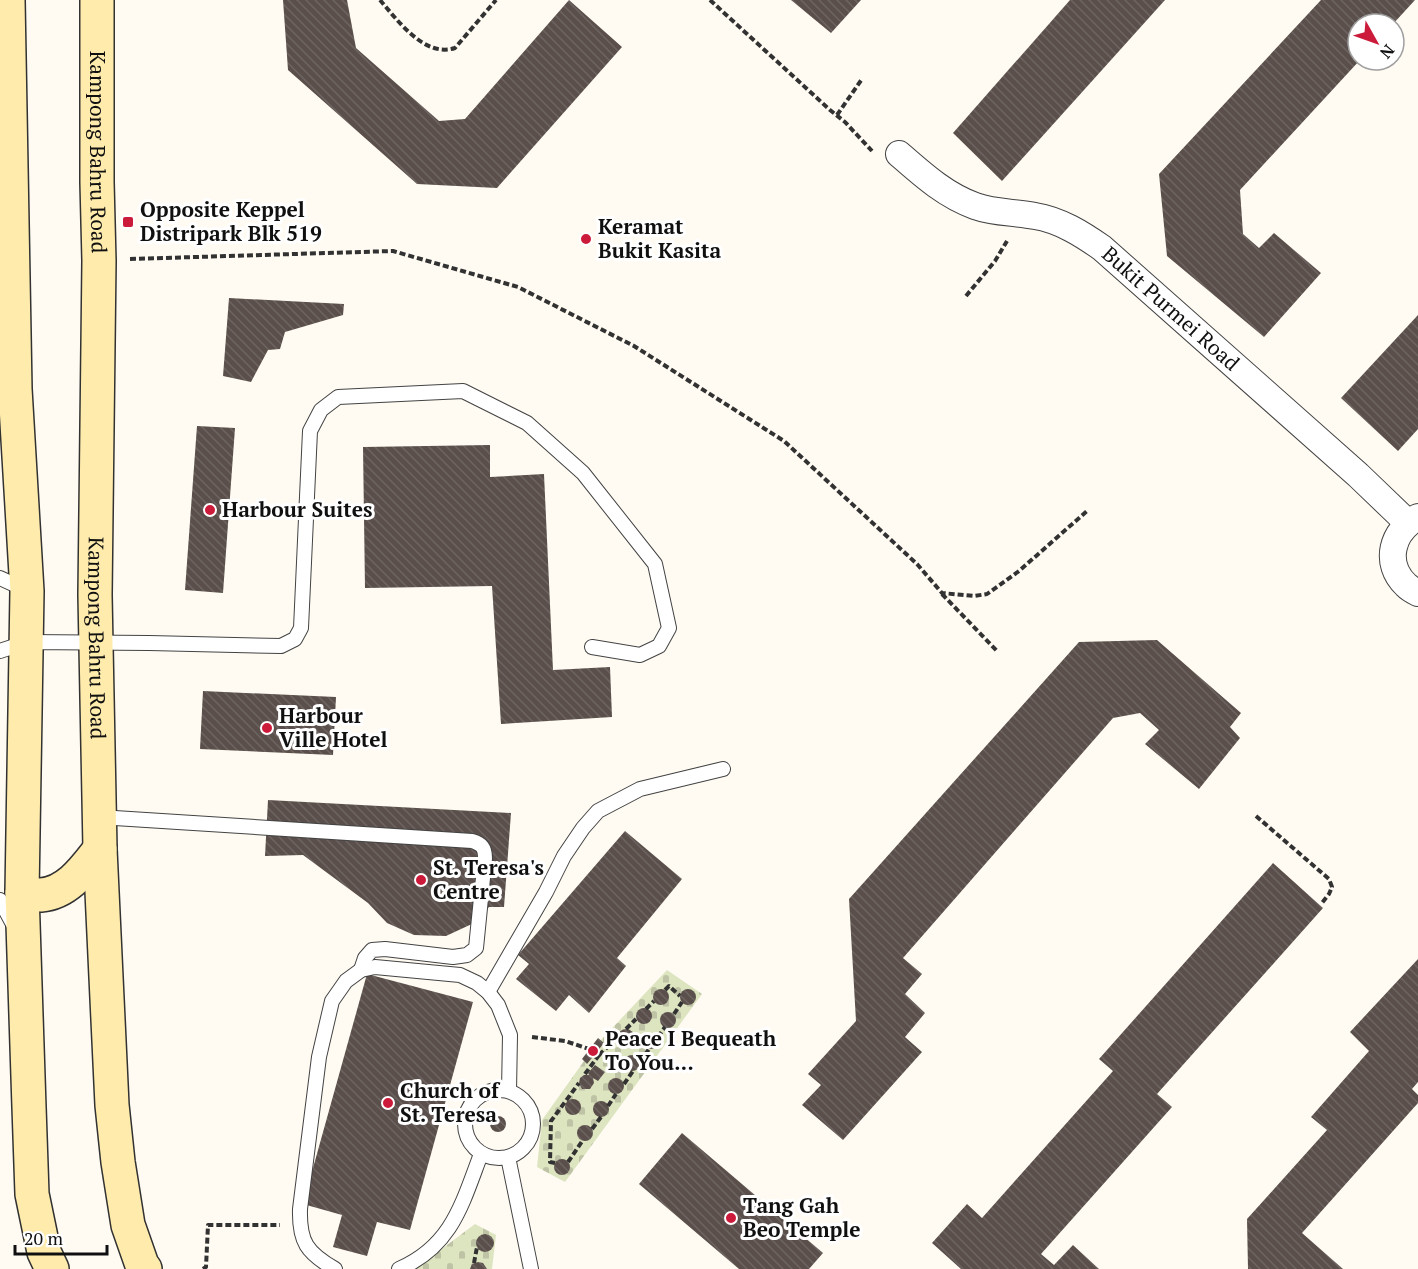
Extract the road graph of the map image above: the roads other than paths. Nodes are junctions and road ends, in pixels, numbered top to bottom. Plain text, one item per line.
1 (8, 0) edge
2 (97, 0) edge
3 (899, 154) dead end
4 (7, 393) edge
5 (1413, 520) edge
6 (14, 585) edge
7 (1418, 593) edge
8 (96, 642) junction
9 (14, 646) edge
10 (592, 647) dead end
11 (723, 769) dead end
12 (99, 817) junction
13 (100, 849) junction
14 (11, 896) edge
15 (361, 970) junction
16 (488, 992) junction
17 (509, 1091) junction
18 (482, 1154) junction
19 (508, 1157) junction
20 (52, 1269) edge
21 (145, 1269) edge
22 (335, 1269) edge
23 (399, 1269) edge
24 (531, 1269) edge

1 - 4 main road
2 - 8 main road, Kampong Bahru Road
3 - 5 street, Bukit Purmei Road
4 - 6 main road
5 - 7 street
6 - 9 main road
8 - 9 lane
8 - 10 lane
8 - 12 main road, Kampong Bahru Road
9 - 14 main road
11 - 16 lane
12 - 13 main road, Kampong Bahru Road
12 - 15 lane
13 - 14 main road
13 - 21 main road, Kampong Bahru Road
14 - 20 main road
15 - 16 lane
15 - 22 lane
16 - 17 lane
17 - 18 lane
17 - 19 lane
18 - 19 lane
18 - 23 lane
19 - 24 lane

